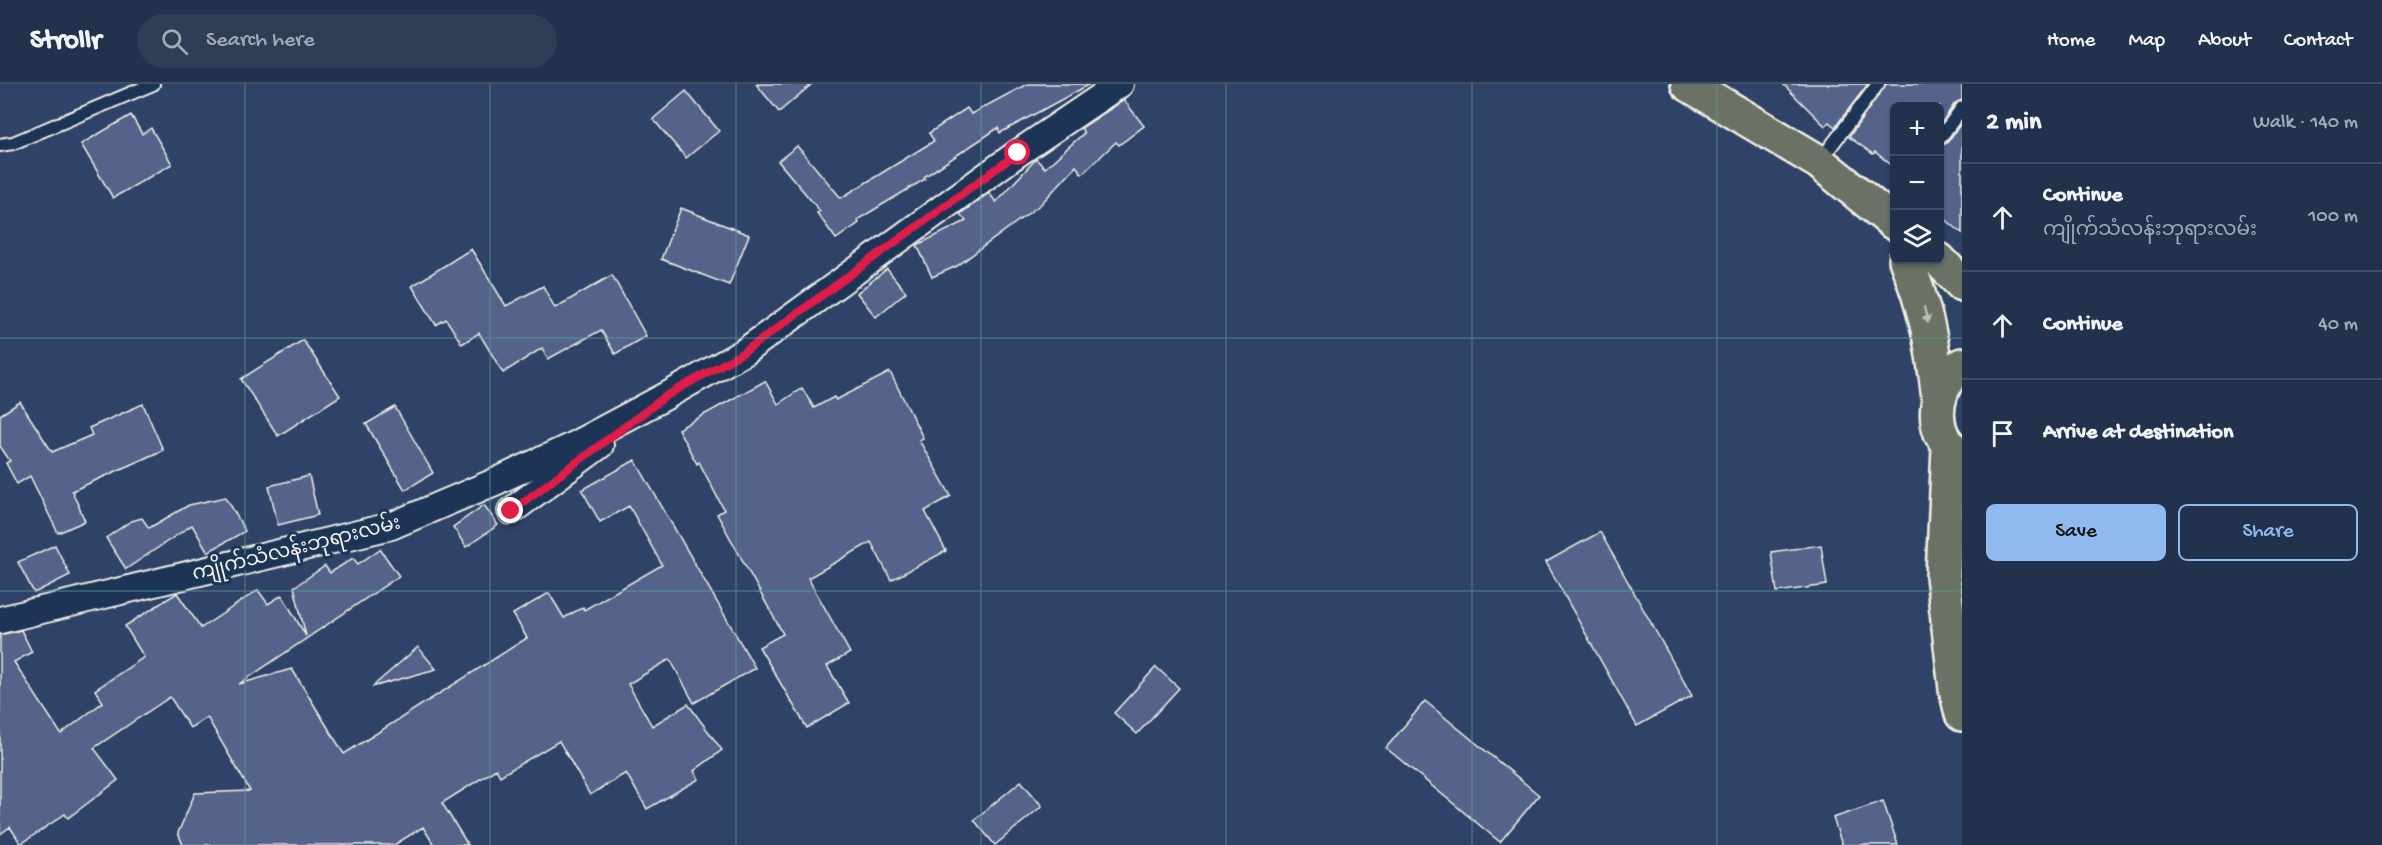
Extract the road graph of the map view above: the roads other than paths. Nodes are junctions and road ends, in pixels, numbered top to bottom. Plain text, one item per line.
1 (153, 84) edge
2 (1120, 84) edge
3 (1878, 84) edge
4 (1695, 86) edge
5 (1962, 108) edge
6 (1944, 133) edge
7 (6, 144) edge
8 (1819, 162) junction
9 (1890, 219) edge
10 (1908, 264) edge
11 (1943, 264) edge
12 (1962, 284) edge
13 (1962, 365) edge
14 (666, 396) junction
15 (1939, 399) junction
16 (1956, 453) edge
17 (511, 511) dead end
18 (1962, 538) edge
19 (1943, 576) junction
20 (0, 620) edge
21 (1962, 714) edge

1 - 7 lane
2 - 14 street, ကျိုက်သံလန်းဘုရားလမ်း
3 - 8 lane
4 - 8 main road
5 - 6 lane
8 - 9 main road
10 -> 15 main road
11 - 12 main road
13 - 15 main road
14 - 17 street
14 - 20 street, ကျိုက်သံလန်းဘုရားလမ်း
15 - 16 main road
16 - 19 main road
18 - 19 main road
19 - 21 main road

